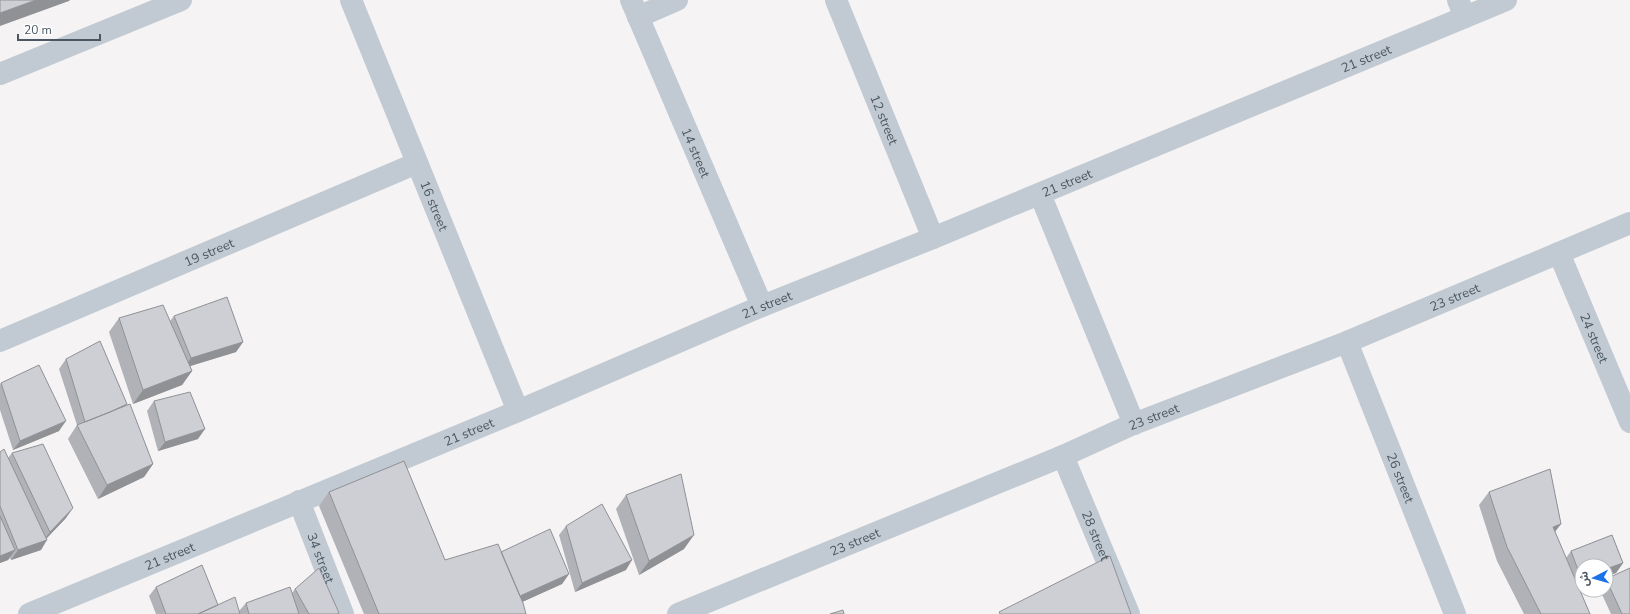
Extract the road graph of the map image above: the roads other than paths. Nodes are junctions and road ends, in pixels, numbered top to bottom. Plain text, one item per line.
1 (181, 0) edge
2 (351, 0) edge
3 (677, 0) edge
4 (836, 0) edge
5 (1506, 0) edge
6 (634, 9) edge
7 (1461, 9) edge
8 (0, 74) edge
9 (417, 163) junction
10 (1040, 194) junction
11 (1630, 222) edge
12 (934, 238) junction
13 (1559, 253) junction
14 (762, 306) junction
15 (0, 341) edge
16 (1347, 342) junction
17 (518, 411) junction
18 (1630, 422) edge
19 (1134, 424) junction
20 (1063, 456) junction
21 (299, 501) junction
22 (72, 606) edge
23 (29, 614) edge
24 (343, 614) edge
25 (678, 614) edge
26 (1129, 614) edge
27 (1455, 614) edge

1 - 8 street
2 - 9 street, 16 street
3 - 6 street
4 - 12 street, 12 street
5 - 7 street, 21 street
6 - 14 street, 14 street
7 - 10 street, 21 street
9 - 15 street, 19 street
9 - 17 street, 16 street
10 - 12 street, 21 street
10 - 19 street
11 - 13 street, 23 street
12 - 14 street, 21 street
13 - 16 street, 23 street
13 - 18 street, 24 street
14 - 17 street, 21 street
16 - 19 street, 23 street
16 - 27 street, 26 street
17 - 21 street, 21 street
19 - 20 street, 23 street
20 - 25 street, 23 street
20 - 26 street, 28 street
21 - 22 street, 21 street
21 - 24 street, 34 street
22 - 23 street, 21 street

